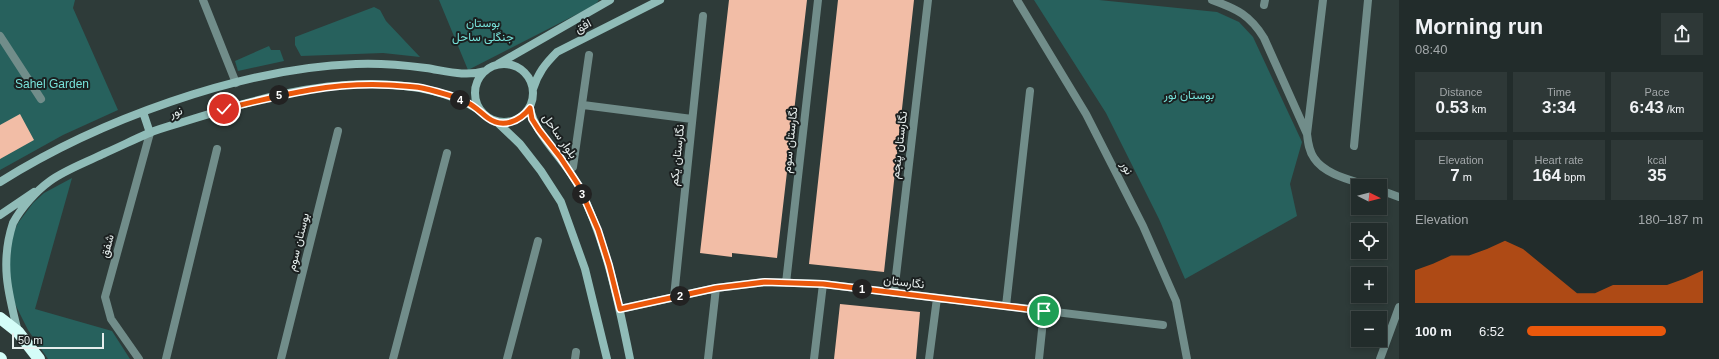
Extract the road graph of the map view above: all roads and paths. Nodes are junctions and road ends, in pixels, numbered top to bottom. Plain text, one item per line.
1 (203, 0) edge
2 (610, 0) edge
3 (660, 0) edge
4 (818, 0) edge
5 (928, 0) edge
6 (1017, 0) edge
7 (1212, 0) edge
8 (1323, 0) edge
9 (1368, 0) edge
10 (703, 16) dead end
11 (0, 36) edge
12 (589, 55) dead end
13 (489, 69) junction
14 (236, 83) junction
15 (533, 89) junction
16 (1030, 91) dead end
17 (41, 99) dead end
18 (583, 105) junction
19 (530, 108) junction
20 (481, 111) junction
21 (143, 112) junction
22 (692, 120) junction
23 (497, 122) junction
24 (338, 131) dead end
25 (150, 133) junction
26 (1307, 134) junction
27 (1354, 146) dead end
28 (217, 149) dead end
29 (447, 153) dead end
30 (573, 167) dead end
31 (1352, 179) edge
32 (50, 180) junction
33 (0, 182) edge
34 (1387, 193) edge
35 (1399, 197) edge
36 (0, 215) edge
37 (538, 241) dead end
38 (786, 283) junction
39 (823, 284) junction
40 (716, 288) junction
41 (894, 293) junction
42 (674, 297) junction
43 (937, 298) junction
44 (1006, 306) junction
45 (1399, 307) edge
46 (0, 309) edge
47 (620, 309) junction
48 (1044, 311) junction
49 (0, 318) edge
50 (1163, 325) dead end
51 (18, 332) junction
52 (39, 359) edge
53 (139, 359) edge
54 (166, 359) edge
55 (281, 359) edge
56 (393, 359) edge
57 (506, 359) edge
58 (607, 359) edge
59 (630, 359) edge
60 (708, 359) edge
61 (814, 359) edge
62 (930, 359) edge
63 (1039, 359) edge
64 (1186, 359) edge
65 (1380, 359) edge

1 - 14 street
2 - 13 main road, افق
3 - 15 main road, افق
4 - 38 street, نگارستان سوم
5 - 41 street, نگارستان پنجم
6 - 64 street, نور
7 - 26 street
8 - 26 street
9 - 27 street
10 - 22 street, نگارستان یکم
11 - 17 street
12 - 18 street
13 - 14 main road, نور
13 - 15 main road
13 - 20 main road
14 - 21 main road, نور
15 - 19 main road
16 - 44 street
18 - 22 street
18 - 30 street
19 - 23 main road
19 - 47 main road, بلوار ساحل
20 - 23 main road
20 - 25 main road, نور
21 - 25 main road
21 - 33 main road, نور
22 - 42 street, نگارستان یکم
23 - 58 main road
24 - 55 street, بوستان سوم
25 - 32 main road, نور
25 - 53 street, شفق
26 - 31 street
28 - 54 street
29 - 56 street
32 - 36 main road
32 - 51 main road, نور
34 - 35 street
37 - 57 street
38 - 39 street, نگارستان
38 - 40 street, نگارستان
39 - 41 street, نگارستان
39 - 61 street
40 - 42 street, نگارستان
40 - 60 street
41 - 43 street, نگارستان
42 - 47 street, نگارستان
43 - 44 street, نگارستان
43 - 62 street
44 - 48 street, نگارستان
45 - 65 street
46 - 51 highway
47 - 59 main road, بلوار ساحل
48 - 50 street, نگارستان
48 - 63 street
49 - 51 highway
51 - 52 highway

